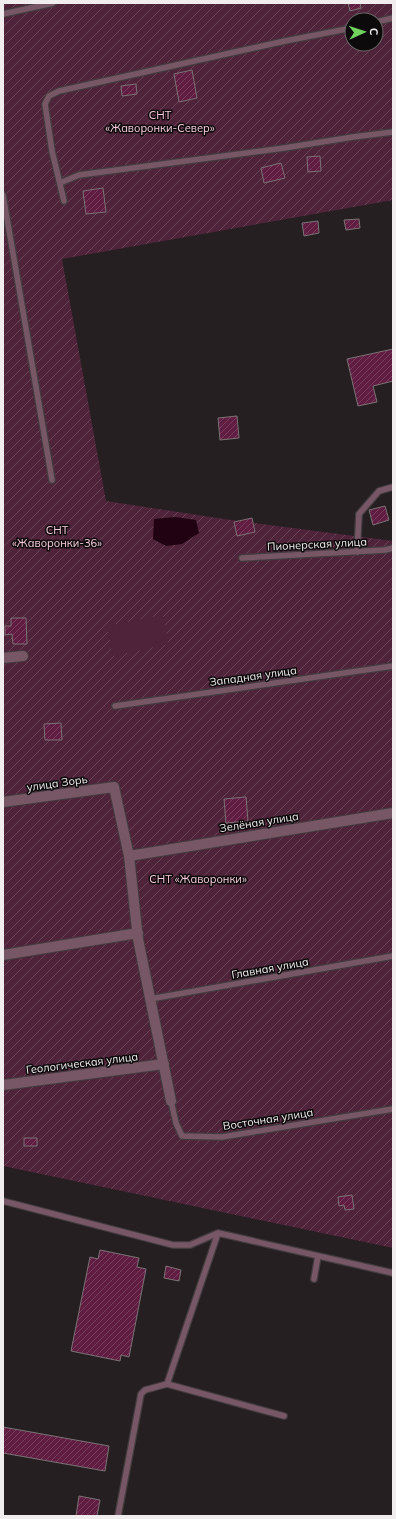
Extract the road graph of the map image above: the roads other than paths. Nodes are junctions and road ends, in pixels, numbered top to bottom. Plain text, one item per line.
1 (53, 3) edge
2 (3, 14) edge
3 (344, 30) edge
4 (393, 132) edge
5 (60, 183) junction
6 (3, 195) edge
7 (64, 201) dead end
8 (52, 480) dead end
9 (393, 487) edge
10 (393, 548) edge
11 (357, 552) junction
12 (242, 558) dead end
13 (23, 656) dead end
14 (3, 658) edge
15 (393, 666) edge
16 (115, 706) dead end
17 (3, 802) edge
18 (393, 813) edge
19 (130, 856) junction
20 (138, 933) junction
21 (3, 955) edge
22 (393, 956) edge
23 (150, 999) junction
24 (164, 1064) junction
25 (3, 1085) edge
26 (171, 1101) joint
27 (393, 1110) edge
28 (3, 1200) edge
29 (218, 1233) junction
30 (318, 1256) junction
31 (393, 1273) edge
32 (314, 1279) dead end
33 (167, 1384) junction
34 (284, 1416) dead end
35 (118, 1516) edge

1 - 2 lane
3 - 5 lane
4 - 5 lane
5 - 7 lane
6 - 8 lane
9 - 11 lane
10 - 11 lane, Пионерская улица
11 - 12 lane, Пионерская улица
13 - 14 street
15 - 16 lane, Западная улица
17 - 19 street, улица Зорь
18 - 19 street, Зелёная улица
19 - 20 street
20 - 21 street
20 - 23 street
22 - 23 lane, Главная улица
23 - 24 street
24 - 25 street, Геологическая улица
24 - 26 street
26 - 27 lane, Восточная улица
28 - 29 lane
29 - 30 lane
29 - 33 lane
30 - 31 lane
30 - 32 lane
33 - 34 lane
33 - 35 lane

